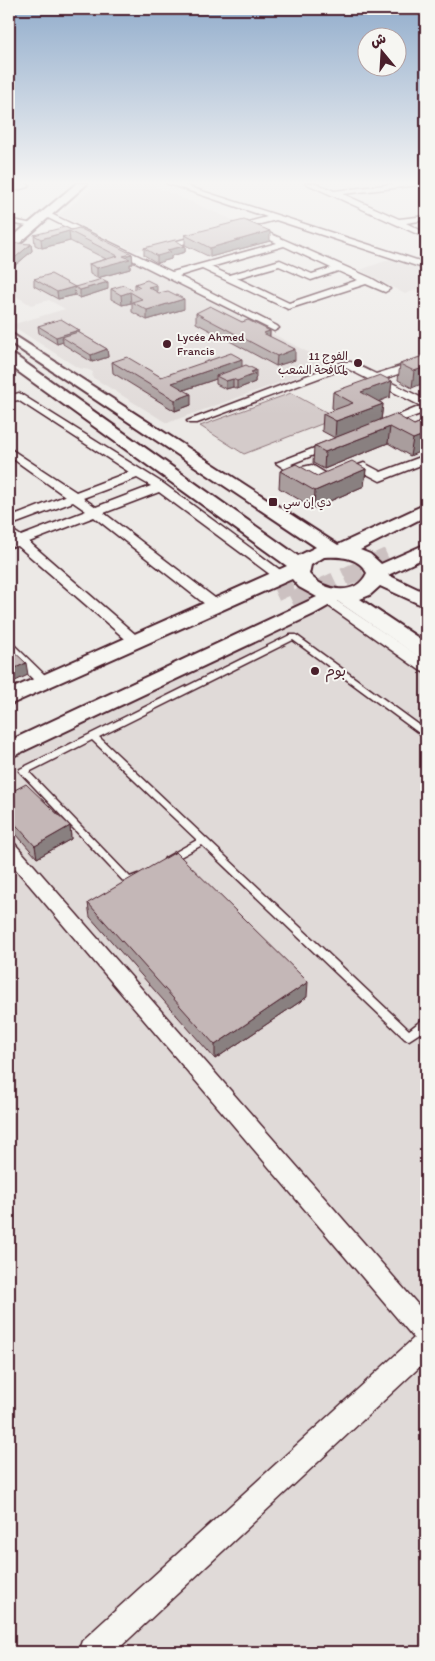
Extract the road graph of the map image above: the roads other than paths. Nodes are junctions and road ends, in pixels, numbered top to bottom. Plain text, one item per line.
1 (148, 261) edge
2 (223, 261) edge
3 (323, 261) edge
4 (409, 261) edge
5 (418, 261) edge
6 (414, 262) junction
7 (203, 266) junction
8 (426, 266) edge
9 (340, 268) junction
10 (171, 275) junction
11 (228, 278) junction
12 (368, 280) junction
13 (385, 288) dead end
14 (274, 328) dead end
15 (9, 336) edge
16 (9, 358) edge
17 (426, 361) edge
18 (375, 378) junction
19 (420, 389) edge
20 (406, 394) junction
21 (9, 399) edge
22 (426, 404) edge
23 (426, 408) edge
24 (193, 422) dead end
25 (363, 432) edge
26 (345, 439) edge
27 (9, 451) edge
28 (426, 459) edge
29 (138, 473) junction
30 (160, 487) junction
31 (73, 497) junction
32 (426, 509) edge
33 (94, 512) junction
34 (426, 520) edge
35 (9, 522) edge
36 (426, 539) edge
37 (12, 540) edge
38 (369, 548) tunnel mouth
39 (426, 550) edge
40 (338, 551) junction
41 (380, 569) junction
42 (289, 581) junction
43 (332, 596) junction
44 (426, 602) edge
45 (215, 605) junction
46 (136, 641) junction
47 (9, 648) edge
48 (426, 652) edge
49 (426, 668) edge
50 (44, 682) junction
51 (9, 698) edge
52 (9, 716) edge
53 (426, 734) edge
54 (93, 736) junction
55 (9, 737) edge
56 (9, 750) edge
57 (203, 840) junction
58 (9, 849) edge
59 (162, 863) edge
60 (146, 873) edge
61 (426, 1023) edge
62 (426, 1334) edge
63 (426, 1344) edge
64 (93, 1652) edge

1 - 10 street
2 - 7 street
3 - 9 street
4 - 6 street
5 - 6 street
6 - 8 street
7 - 10 street
7 - 11 street
9 - 11 street
9 - 12 street
10 - 14 street
11 - 12 street
12 - 13 street
15 - 40 main road
16 - 42 main road
17 - 18 street
18 - 20 street
18 - 24 street
19 - 20 street
20 - 22 street
21 - 29 street
23 - 25 street
26 - 28 street
27 - 31 street
29 - 30 street
29 - 31 street
30 - 33 street
30 - 42 street
31 - 33 street
31 - 35 street
32 - 40 main road
33 - 37 street
33 - 45 street
34 - 38 main road
36 - 41 main road
37 - 46 street
39 - 41 main road
40 - 41 main road
40 - 42 main road
41 - 43 main road
41 - 44 main road
42 - 43 main road
42 - 45 main road
42 - 52 main road
42 - 55 main road
43 - 48 main road
43 - 49 street
43 - 56 main road
45 - 46 main road
46 - 50 main road
47 - 50 street
50 - 51 main road
53 - 54 lane
54 - 57 lane
54 - 60 lane
57 - 59 lane
57 - 61 lane
58 - 62 street
63 - 64 street

